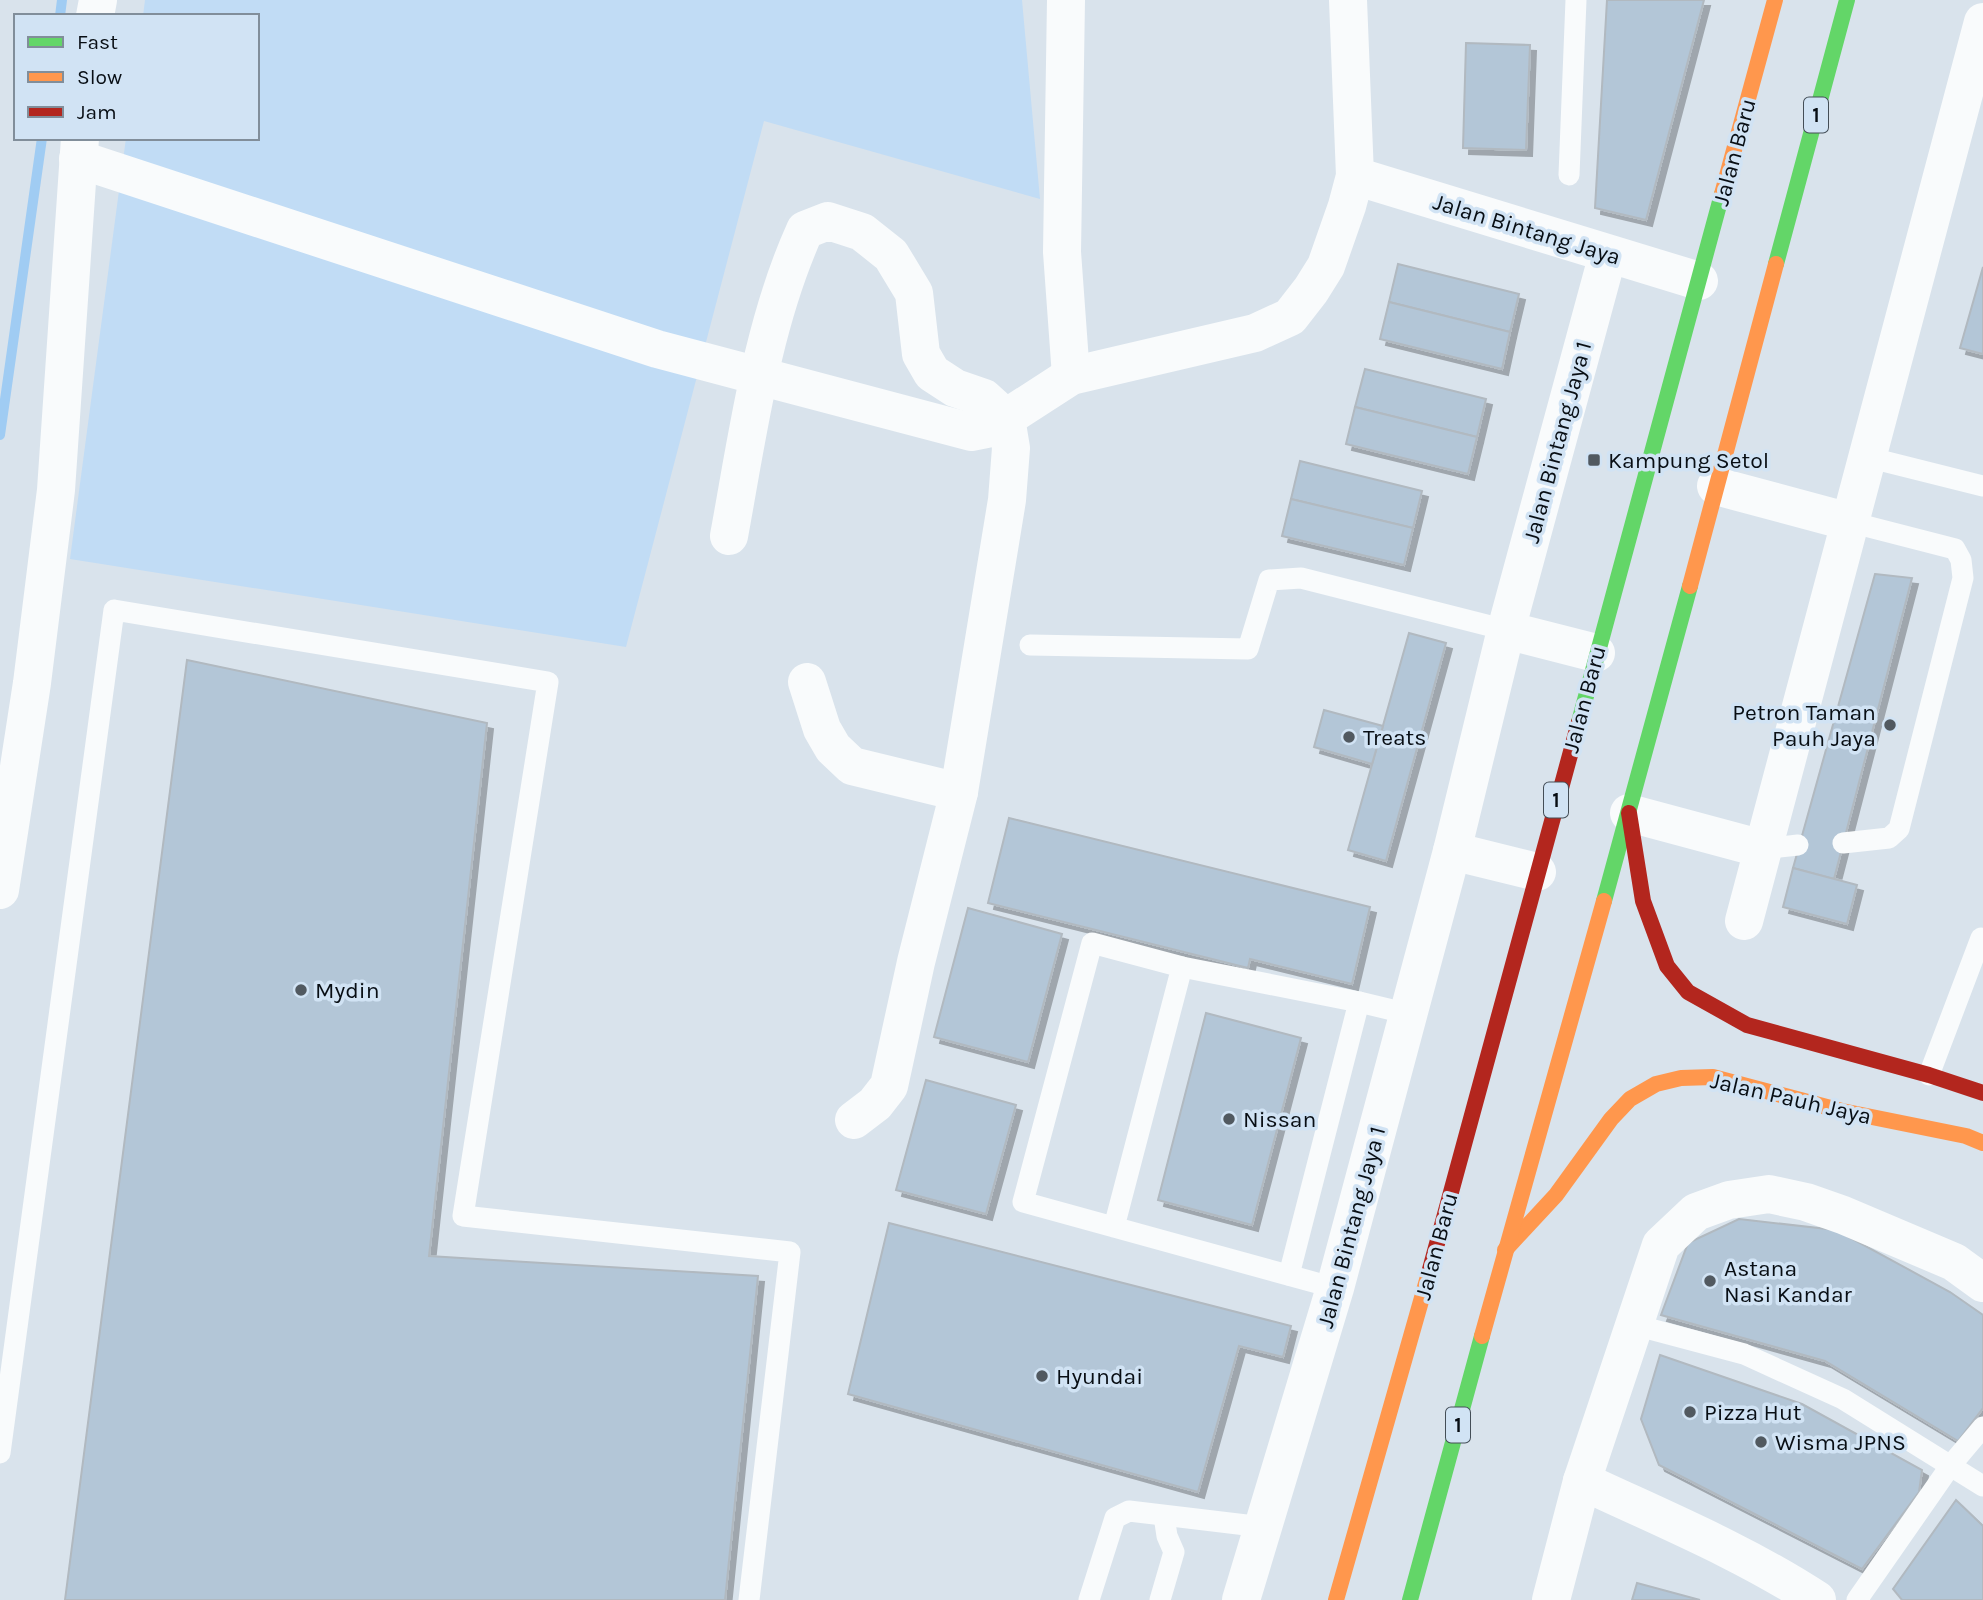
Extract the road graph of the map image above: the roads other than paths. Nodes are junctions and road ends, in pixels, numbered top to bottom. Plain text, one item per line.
1 (1066, 0) edge
2 (1349, 0) edge
3 (1576, 0) edge
4 (1775, 0) edge
5 (1847, 0) edge
6 (1983, 22) edge
7 (79, 148) edge
8 (1569, 175) dead end
9 (1354, 176) junction
10 (1608, 254) junction
11 (1699, 281) junction
12 (759, 376) junction
13 (1071, 376) junction
14 (1006, 418) junction
15 (1867, 457) junction
16 (1716, 486) junction
17 (1983, 486) edge
18 (1850, 522) junction
19 (729, 536) dead end
20 (1506, 629) junction
21 (1030, 645) dead end
22 (1596, 653) junction
23 (807, 682) dead end
24 (959, 792) junction
25 (1629, 813) junction
26 (1843, 843) dead end
27 (1781, 847) junction
28 (1452, 851) junction
29 (1537, 872) junction
30 (0, 890) edge
31 (1744, 921) dead end
32 (1981, 938) dead end
33 (1182, 967) junction
34 (1359, 1002) junction
35 (1409, 1014) junction
36 (1929, 1074) junction
37 (1983, 1093) edge
38 (854, 1120) dead end
39 (1983, 1143) edge
40 (1114, 1227) junction
41 (1505, 1250) junction
42 (1289, 1275) junction
43 (1983, 1283) edge
44 (1335, 1288) junction
45 (1635, 1325) junction
46 (1983, 1427) edge
47 (0, 1453) edge
48 (1951, 1465) junction
49 (1582, 1480) junction
50 (1983, 1486) edge
51 (1164, 1516) junction
52 (1262, 1527) junction
53 (1799, 1595) edge
54 (749, 1600) edge
55 (1089, 1600) edge
56 (1160, 1600) edge
57 (1241, 1600) edge
58 (1336, 1600) edge
59 (1410, 1600) edge
60 (1551, 1600) edge
61 (1857, 1600) edge

1 - 13 street
2 - 9 street
3 - 8 lane
4 - 11 main road, Jalan Baru / 1
5 - 16 main road, 1
6 - 15 street
7 - 12 street
7 - 30 street
9 - 10 street, Jalan Bintang Jaya
9 - 13 street
10 - 11 street, Jalan Bintang Jaya
10 - 20 street, Jalan Bintang Jaya 1
11 - 22 main road, Jalan Baru / 1
12 - 14 street
12 - 14 street
12 - 19 street
13 - 14 street
14 - 24 street
15 - 17 lane
15 - 18 street
16 - 18 street
16 - 25 main road, 1
18 - 26 lane
18 - 27 street
20 - 21 lane
20 - 22 street
20 - 28 street, Jalan Bintang Jaya 1
22 - 29 main road, Jalan Baru / 1
23 - 24 street
24 - 38 street
25 - 27 street
25 - 36 main road
25 - 41 main road, 1
27 - 31 street
28 - 29 street
28 - 35 street, Jalan Bintang Jaya 1
29 - 58 main road, Jalan Baru / 1
32 - 36 lane
33 - 34 lane
33 - 40 lane
33 - 40 lane
34 - 35 lane
34 - 42 lane
35 - 44 street, Jalan Bintang Jaya 1
36 - 37 main road
39 - 41 main road, Jalan Pauh Jaya
40 - 42 lane
41 - 59 main road, 1
42 - 44 lane
43 - 45 street
44 - 52 street, Jalan Bintang Jaya 1
45 - 48 lane
45 - 49 street
46 - 48 lane
47 - 54 lane
48 - 50 lane
48 - 61 lane
49 - 53 street
49 - 60 street
51 - 52 lane
51 - 55 lane
51 - 56 lane
52 - 57 street, Jalan Bintang Jaya 1

